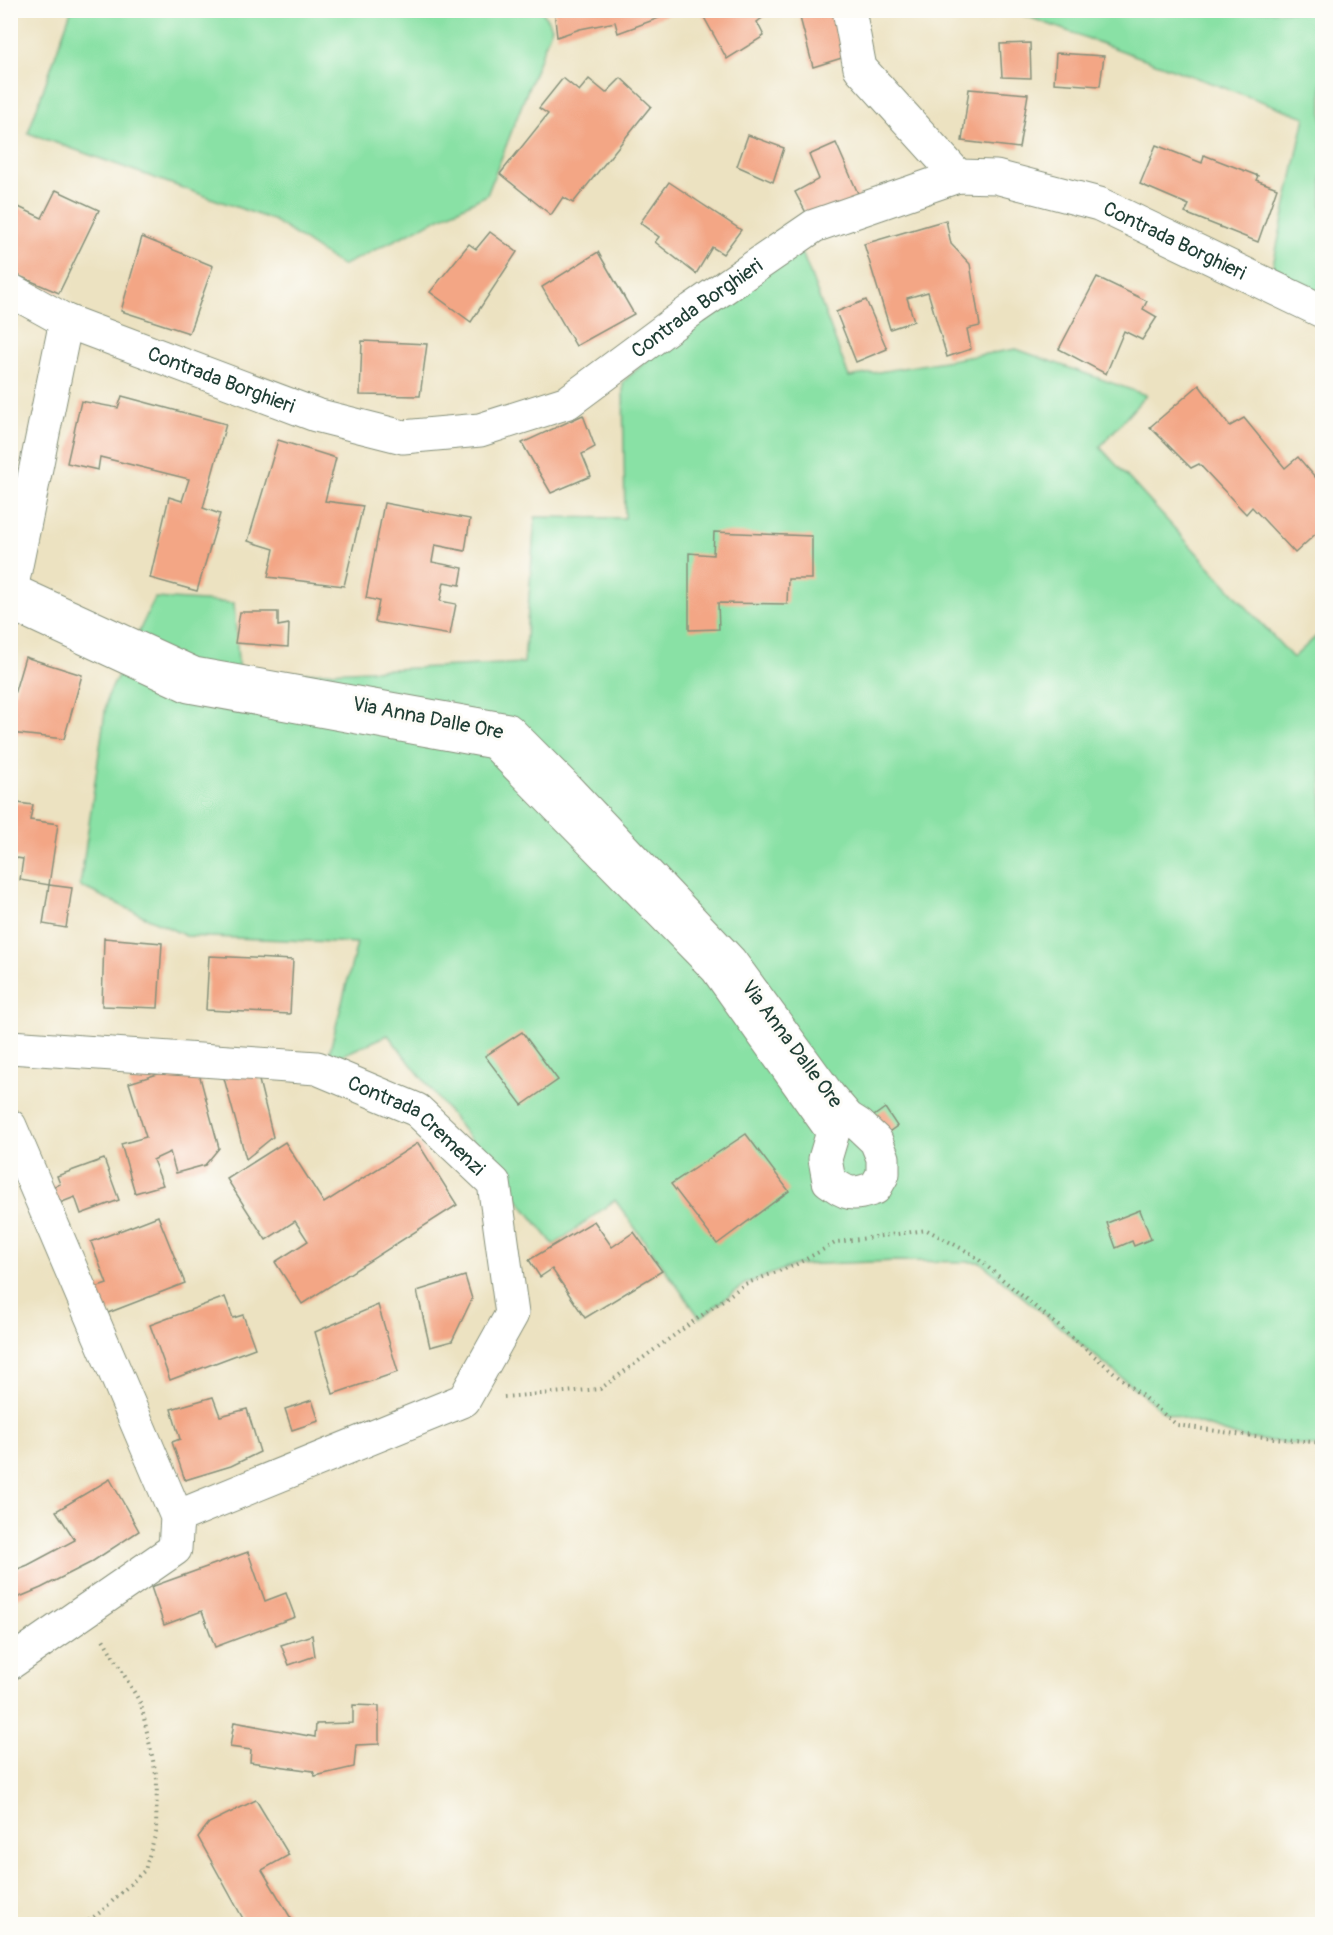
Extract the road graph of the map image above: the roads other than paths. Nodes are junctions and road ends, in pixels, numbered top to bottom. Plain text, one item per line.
1 (849, 10) edge
2 (958, 176) junction
3 (10, 290) edge
4 (1323, 311) edge
5 (66, 321) junction
6 (11, 596) edge
7 (10, 1047) edge
8 (10, 1126) edge
9 (177, 1518) junction
10 (10, 1663) edge

1 - 2 street
2 - 4 street, Contrada Borghieri
2 - 5 street, Contrada Borghieri
3 - 5 street, Contrada Borghieri
5 - 6 street
6 - 6 street, Via Anna Dalle Ore
7 - 9 street, Contrada Cremenzi
8 - 9 street
9 - 10 street

